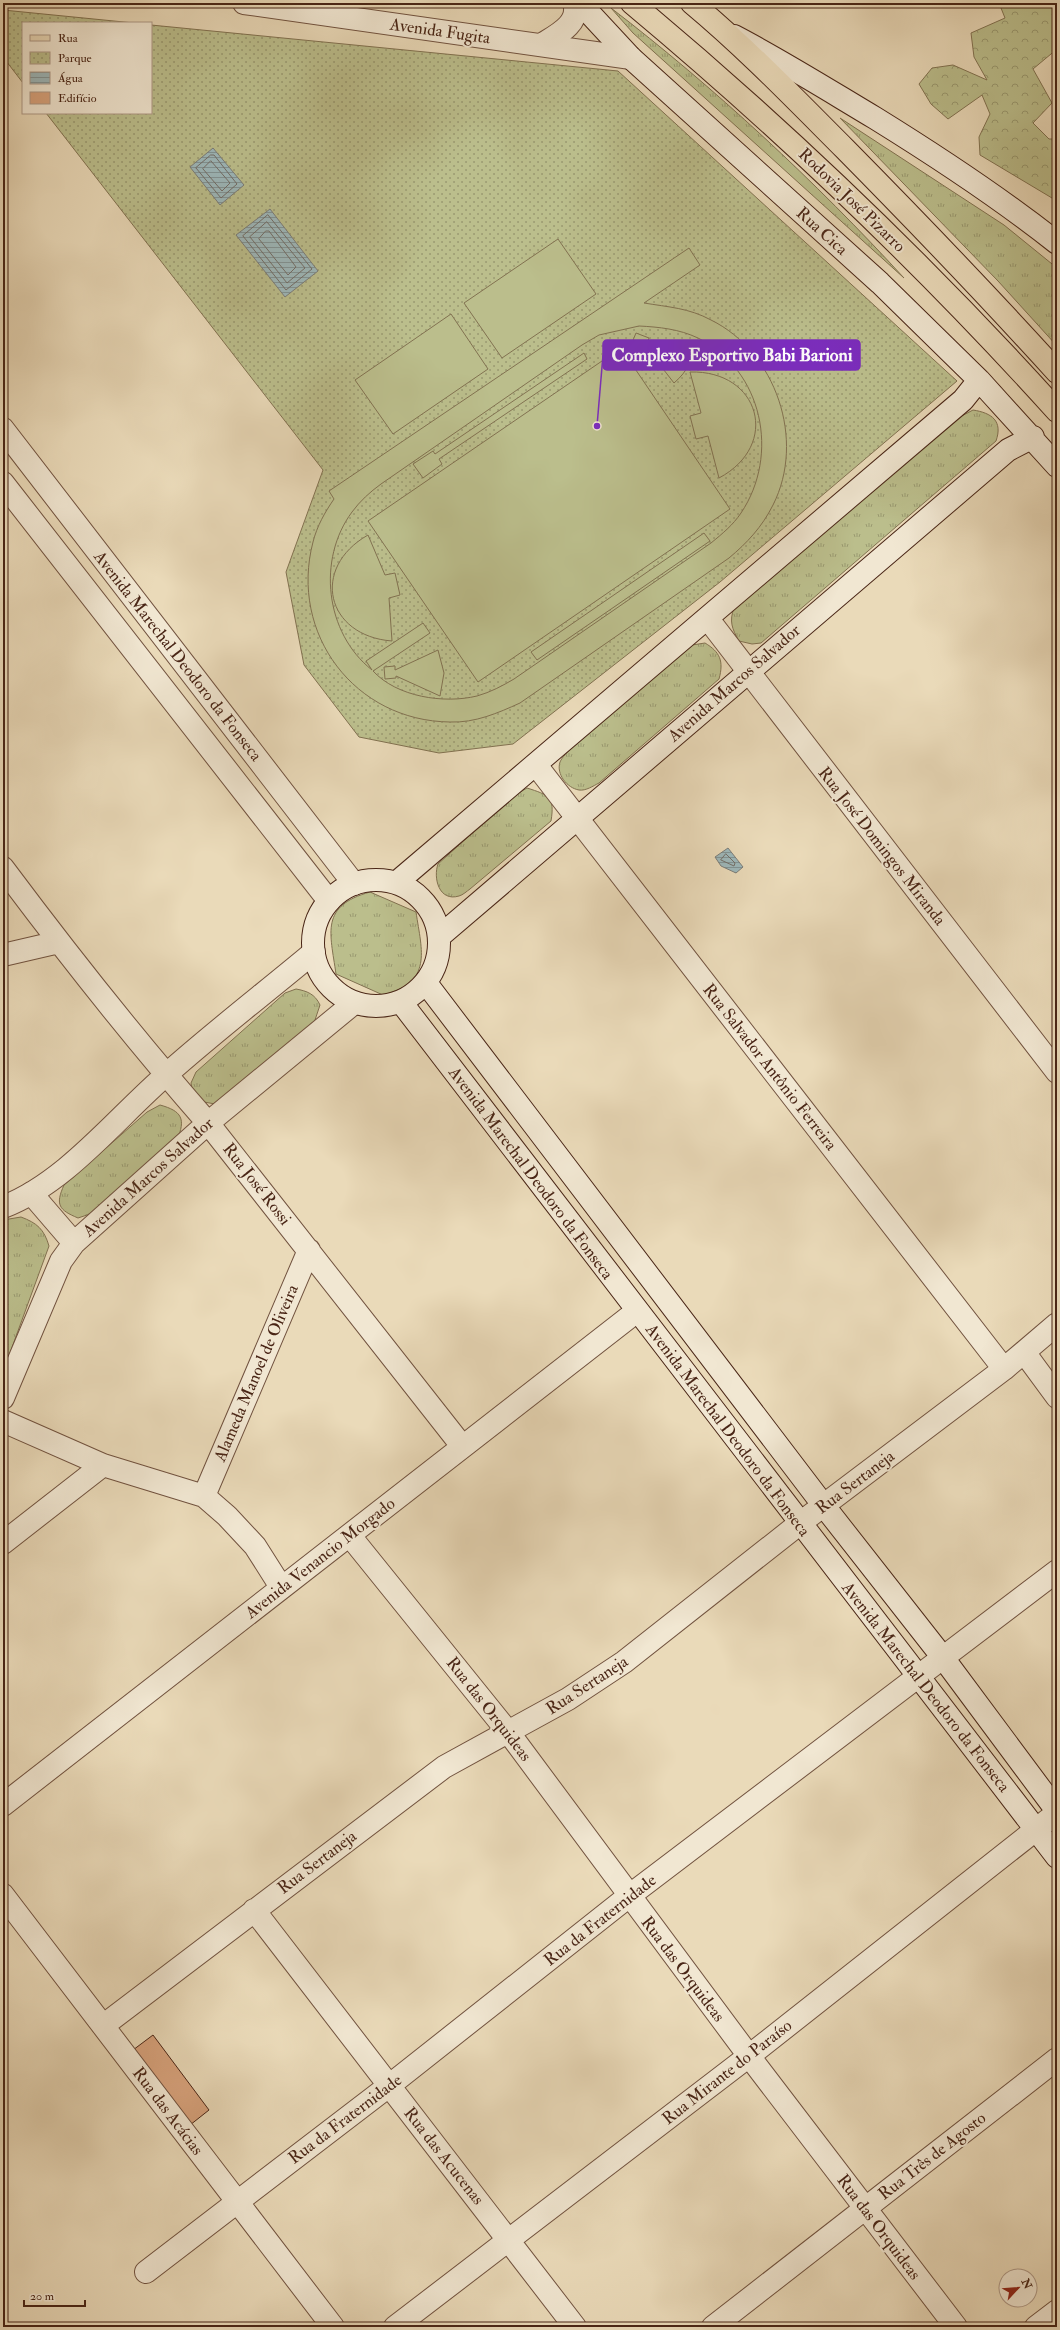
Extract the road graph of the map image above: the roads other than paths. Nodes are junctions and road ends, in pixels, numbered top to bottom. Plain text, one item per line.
1 (244, 3) edge
2 (574, 3) edge
3 (580, 3) edge
4 (632, 3) edge
5 (692, 3) edge
6 (729, 34) junction
7 (541, 45) junction
8 (631, 58) junction
9 (1057, 243) edge
10 (1057, 372) edge
11 (979, 380) junction
12 (1057, 411) edge
13 (3, 429) edge
14 (1033, 437) junction
15 (1057, 466) edge
16 (3, 483) edge
17 (708, 619) junction
18 (748, 672) junction
19 (536, 765) junction
20 (578, 817) junction
21 (3, 868) edge
22 (396, 883) junction
23 (354, 884) junction
24 (329, 901) junction
25 (440, 936) junction
26 (59, 942) junction
27 (314, 952) junction
28 (3, 955) edge
29 (426, 983) junction
30 (401, 1002) junction
31 (354, 1003) junction
32 (1057, 1072) edge
33 (166, 1074) junction
34 (208, 1123) junction
35 (32, 1193) junction
36 (3, 1207) edge
37 (74, 1243) junction
38 (309, 1250) junction
39 (637, 1311) junction
40 (1057, 1324) edge
41 (1024, 1352) junction
42 (1004, 1369) junction
43 (1057, 1397) edge
44 (3, 1398) edge
45 (3, 1421) edge
46 (462, 1446) junction
47 (103, 1465) junction
48 (204, 1496) junction
49 (824, 1506) junction
50 (799, 1524) junction
51 (350, 1536) junction
52 (3, 1543) edge
53 (1057, 1571) edge
54 (281, 1587) junction
55 (944, 1659) junction
56 (919, 1677) junction
57 (509, 1733) junction
58 (3, 1805) edge
59 (1057, 1812) edge
60 (1036, 1830) junction
61 (1057, 1857) edge
62 (3, 1895) edge
63 (629, 1896) junction
64 (254, 1910) junction
65 (104, 2025) junction
66 (749, 2056) junction
67 (1057, 2060) edge
68 (390, 2085) junction
69 (236, 2201) junction
70 (865, 2209) junction
71 (508, 2238) junction
72 (146, 2272) dead end
73 (1057, 2311) edge
74 (333, 2327) edge
75 (395, 2327) edge
76 (575, 2327) edge
77 (713, 2327) edge
78 (956, 2327) edge
79 (1036, 2327) edge

1 - 7 street, Avenida Fugita
2 - 7 street
3 - 8 street, Rua Cica
4 - 12 main road, Rodovia José Pizarro
5 - 6 main road, Rodovia José Pizarro
6 - 9 street
6 - 10 main road, Rodovia José Pizarro
7 - 8 street, Avenida Fugita
8 - 11 street, Rua Cica
11 - 14 street, Rua Cica
11 - 17 street
13 - 23 street, Avenida Marechal Deodoro da Fonseca
14 - 15 street, Rua Cica
14 - 18 street, Avenida Marcos Salvador
16 - 24 street, Avenida Marechal Deodoro da Fonseca
17 - 18 street, Rua José Domingos Miranda
17 - 19 street
18 - 20 street, Avenida Marcos Salvador
18 - 32 street, Rua José Domingos Miranda
19 - 20 street, Rua Salvador Antônio Ferreira
19 - 22 street
20 - 25 street, Avenida Marcos Salvador
20 - 42 street, Rua Salvador Antônio Ferreira
21 - 26 street, Rua José Rossi
22 - 23 street
22 - 25 street
23 - 24 street
24 - 27 street
25 - 29 street
26 - 28 street
26 - 33 street, Rua José Rossi
27 - 31 street
27 - 33 street
29 - 30 street
29 - 49 street, Avenida Marechal Deodoro da Fonseca
30 - 31 street
30 - 39 street, Avenida Marechal Deodoro da Fonseca
31 - 34 street, Avenida Marcos Salvador
33 - 34 street, Rua José Rossi
33 - 35 street
34 - 37 street, Avenida Marcos Salvador
34 - 38 street, Rua José Rossi
35 - 36 street
35 - 37 street
37 - 44 street, Avenida Marcos Salvador
38 - 46 street, Rua José Rossi
38 - 48 street, Alameda Manoel de Oliveira
39 - 46 street, Avenida Venancio Morgado
39 - 50 street, Avenida Marechal Deodoro da Fonseca
40 - 41 street, Rua Sertaneja
41 - 42 street, Rua Sertaneja
41 - 43 street
42 - 49 street, Rua Sertaneja
45 - 47 street
46 - 51 street, Avenida Venancio Morgado
47 - 48 street
47 - 52 street
48 - 54 street
49 - 50 street, Rua Sertaneja
49 - 55 street, Avenida Marechal Deodoro da Fonseca
50 - 56 street, Avenida Marechal Deodoro da Fonseca
50 - 57 street, Rua Sertaneja
51 - 54 street, Avenida Venancio Morgado
51 - 57 street, Rua das Orquideas
53 - 55 street, Rua da Fraternidade
54 - 58 street, Avenida Venancio Morgado
55 - 56 street, Rua da Fraternidade
55 - 59 street, Avenida Marechal Deodoro da Fonseca
56 - 60 street, Avenida Marechal Deodoro da Fonseca
56 - 63 street, Rua da Fraternidade
57 - 63 street, Rua das Orquideas
57 - 64 street, Rua Sertaneja
59 - 60 street, Rua Mirante do Paraíso
60 - 61 street, Avenida Marechal Deodoro da Fonseca
60 - 66 street, Rua Mirante do Paraíso
62 - 65 street, Rua das Acácias
63 - 66 street, Rua das Orquideas
63 - 68 street, Rua da Fraternidade
64 - 65 street, Rua Sertaneja
64 - 68 street, Rua das Acucenas
65 - 69 street, Rua das Acácias
66 - 70 street, Rua das Orquideas
66 - 71 street, Rua Mirante do Paraíso
67 - 70 street, Rua Três de Agosto
68 - 69 street, Rua da Fraternidade
68 - 71 street, Rua das Acucenas
69 - 72 street, Rua da Fraternidade
69 - 74 street, Rua das Acácias
70 - 77 street, Rua Três de Agosto
70 - 78 street, Rua das Orquideas
71 - 75 street, Rua Mirante do Paraíso
71 - 76 street, Rua das Acucenas
73 - 79 street

